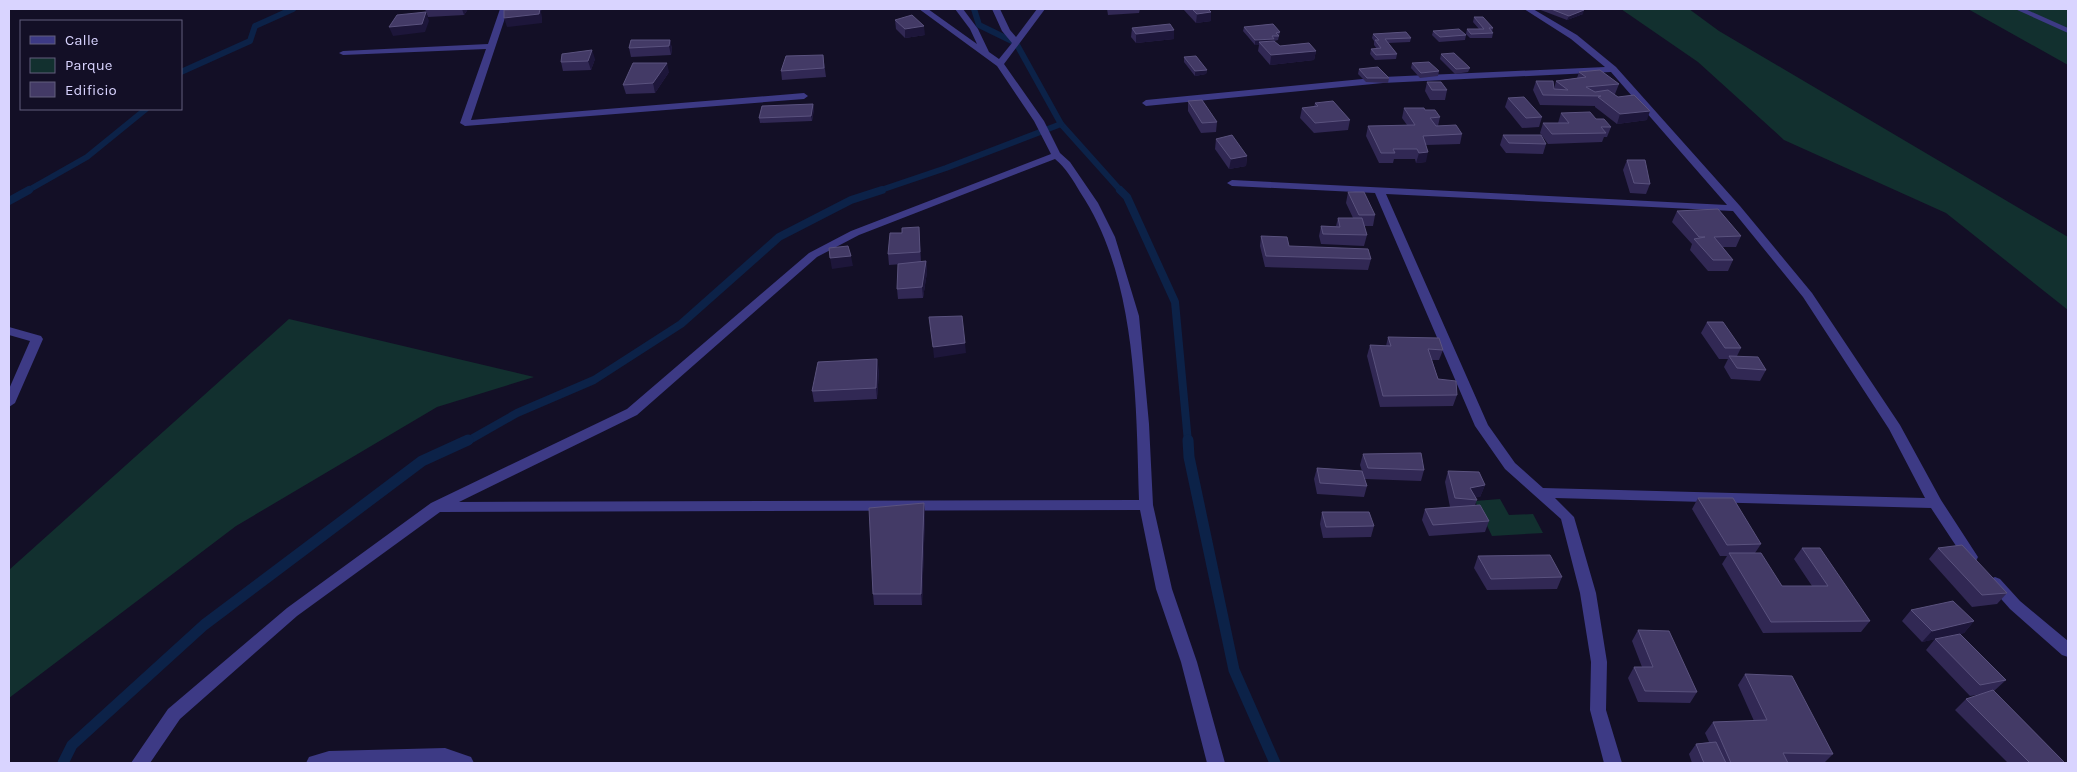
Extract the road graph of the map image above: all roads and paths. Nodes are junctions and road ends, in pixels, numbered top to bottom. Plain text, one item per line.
1 (504, 9) edge
2 (923, 9) edge
3 (959, 9) edge
4 (996, 9) edge
5 (1041, 9) edge
6 (1528, 9) edge
7 (2019, 9) edge
8 (2068, 31) edge
9 (1016, 43) junction
10 (491, 46) junction
11 (343, 53) dead end
12 (985, 53) junction
13 (1000, 64) junction
14 (1613, 69) junction
15 (804, 96) dead end
16 (1146, 103) dead end
17 (1056, 155) junction
18 (1232, 182) dead end
19 (1379, 190) junction
20 (1736, 208) junction
21 (9, 331) edge
22 (9, 403) edge
23 (1542, 493) junction
24 (1935, 503) junction
25 (1146, 505) junction
26 (436, 507) junction
27 (2068, 650) edge
28 (140, 763) edge
29 (315, 763) edge
30 (464, 763) edge
31 (1216, 763) edge
32 (1613, 763) edge

1 - 10 street
2 - 12 street
3 - 12 street
4 - 9 street
5 - 9 street
6 - 14 street
7 - 8 street
9 - 13 street
10 - 11 street
10 - 15 street
12 - 13 street
13 - 17 street
14 - 16 street
14 - 20 street
17 - 25 street
17 - 26 street
18 - 19 street
19 - 20 street
19 - 23 street
20 - 24 street
21 - 22 street
23 - 24 street
23 - 32 street
24 - 27 street
25 - 26 street
25 - 31 street
26 - 28 street
29 - 30 street

